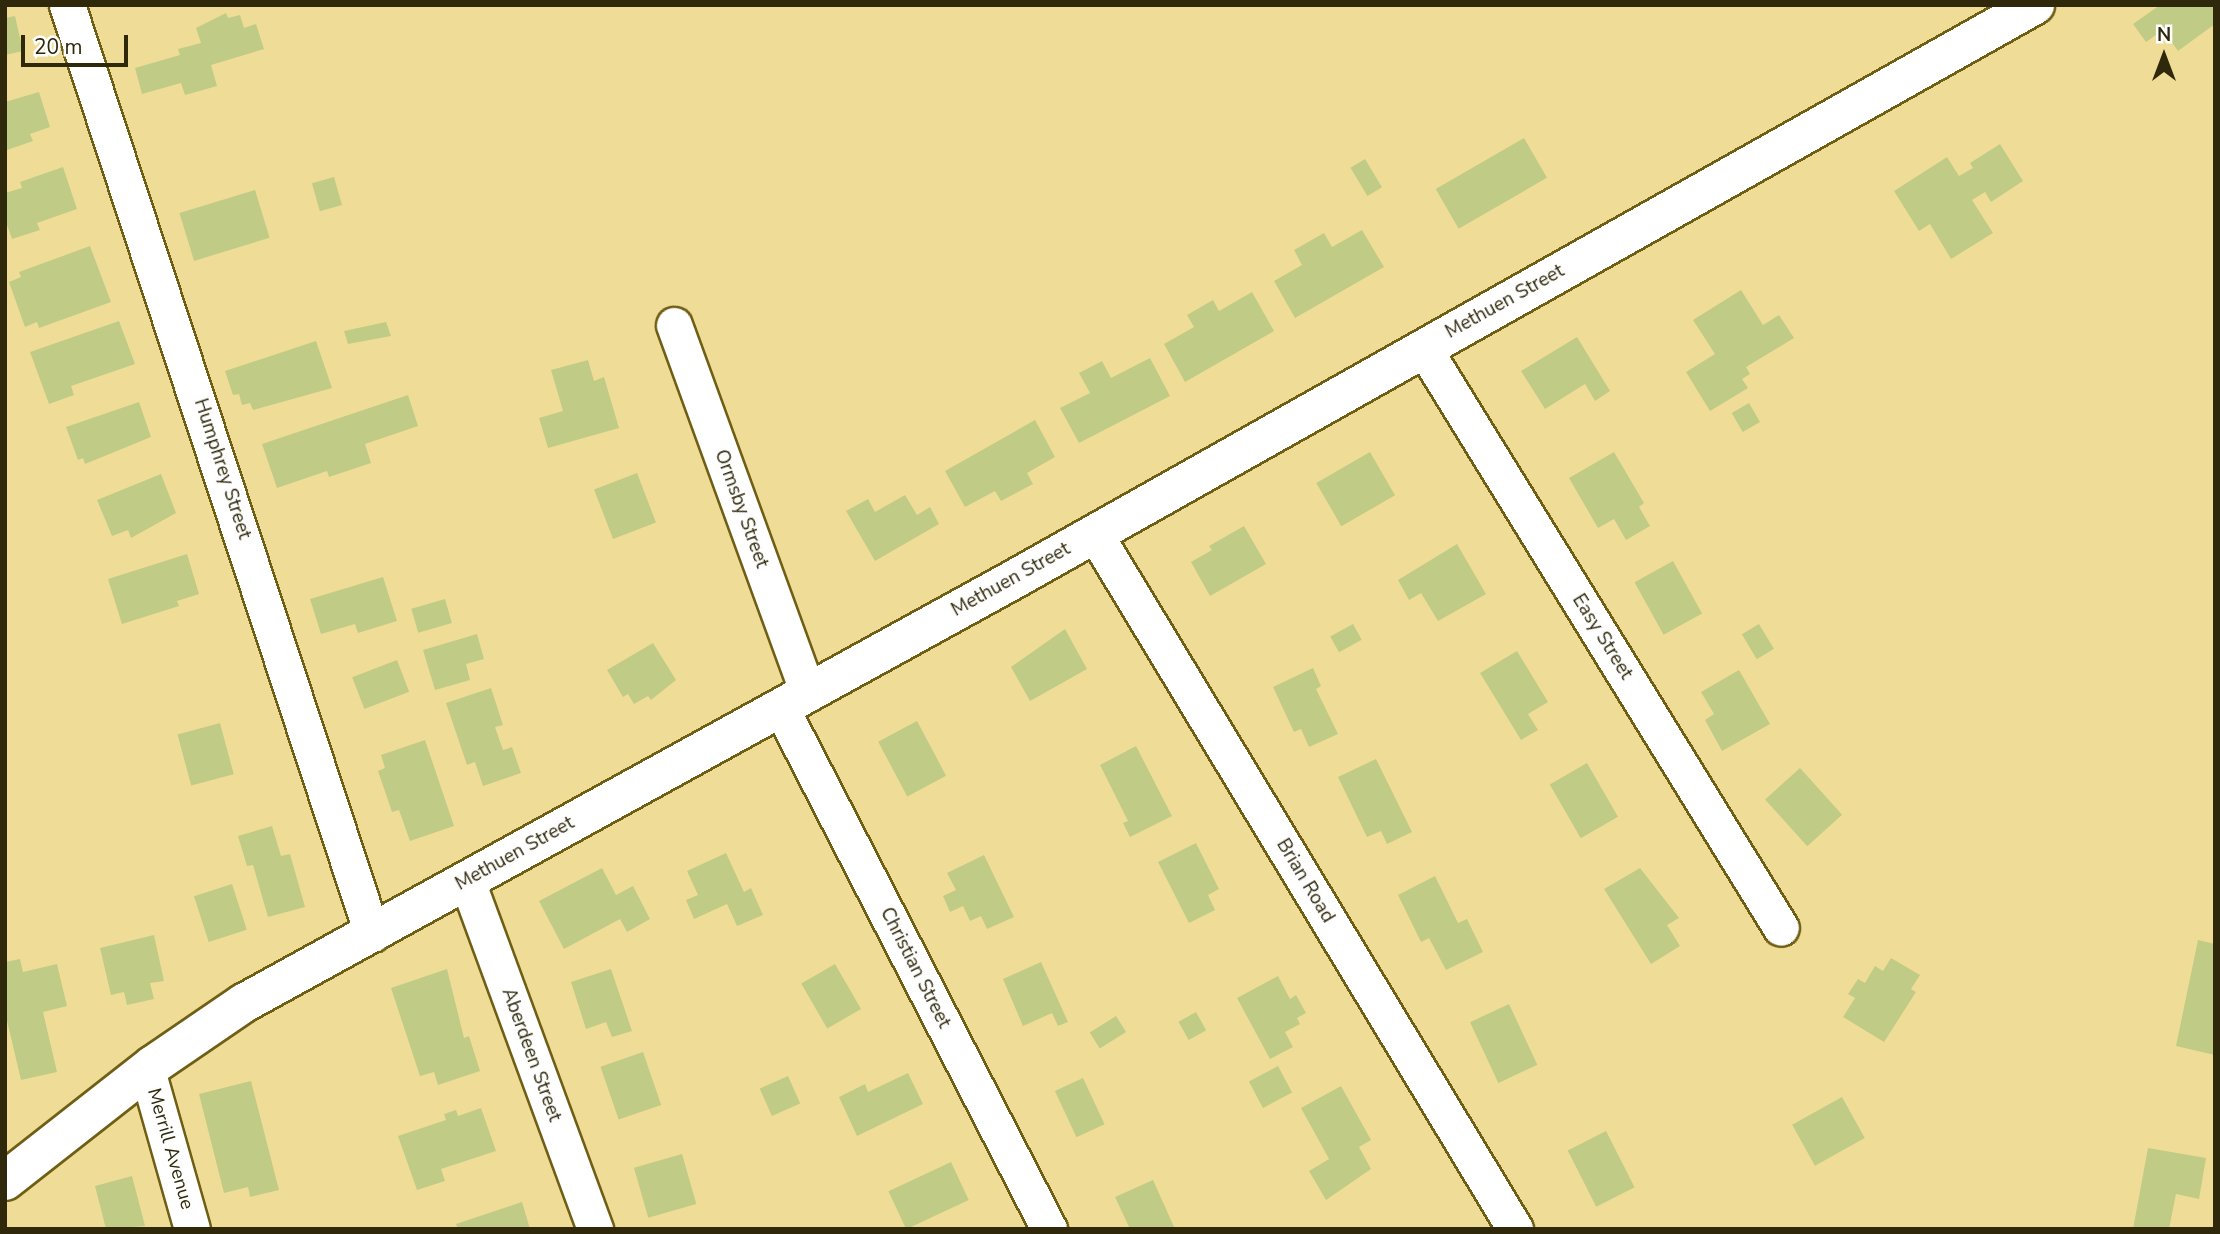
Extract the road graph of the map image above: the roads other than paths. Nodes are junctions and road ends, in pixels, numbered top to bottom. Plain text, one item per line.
1 (67, 5) edge
2 (2035, 5) edge
3 (674, 325) dead end
4 (1423, 347) junction
5 (1095, 534) junction
6 (794, 701) junction
7 (467, 881) junction
8 (1781, 928) dead end
9 (372, 934) junction
10 (147, 1070) junction
11 (5, 1181) edge
12 (192, 1229) edge
13 (595, 1229) edge
14 (1049, 1229) edge
15 (1515, 1229) edge

1 - 9 street, Humphrey Street
2 - 4 street, Methuen Street
3 - 6 street, Ormsby Street
4 - 5 street, Methuen Street
4 - 8 street, Easy Street
5 - 6 street, Methuen Street
5 - 15 street, Brian Road
6 - 7 street, Methuen Street
6 - 14 street, Christian Street
7 - 9 street, Methuen Street
7 - 13 street, Aberdeen Street
9 - 10 street, Methuen Street
10 - 11 street, Methuen Street
10 - 12 street, Merrill Avenue

